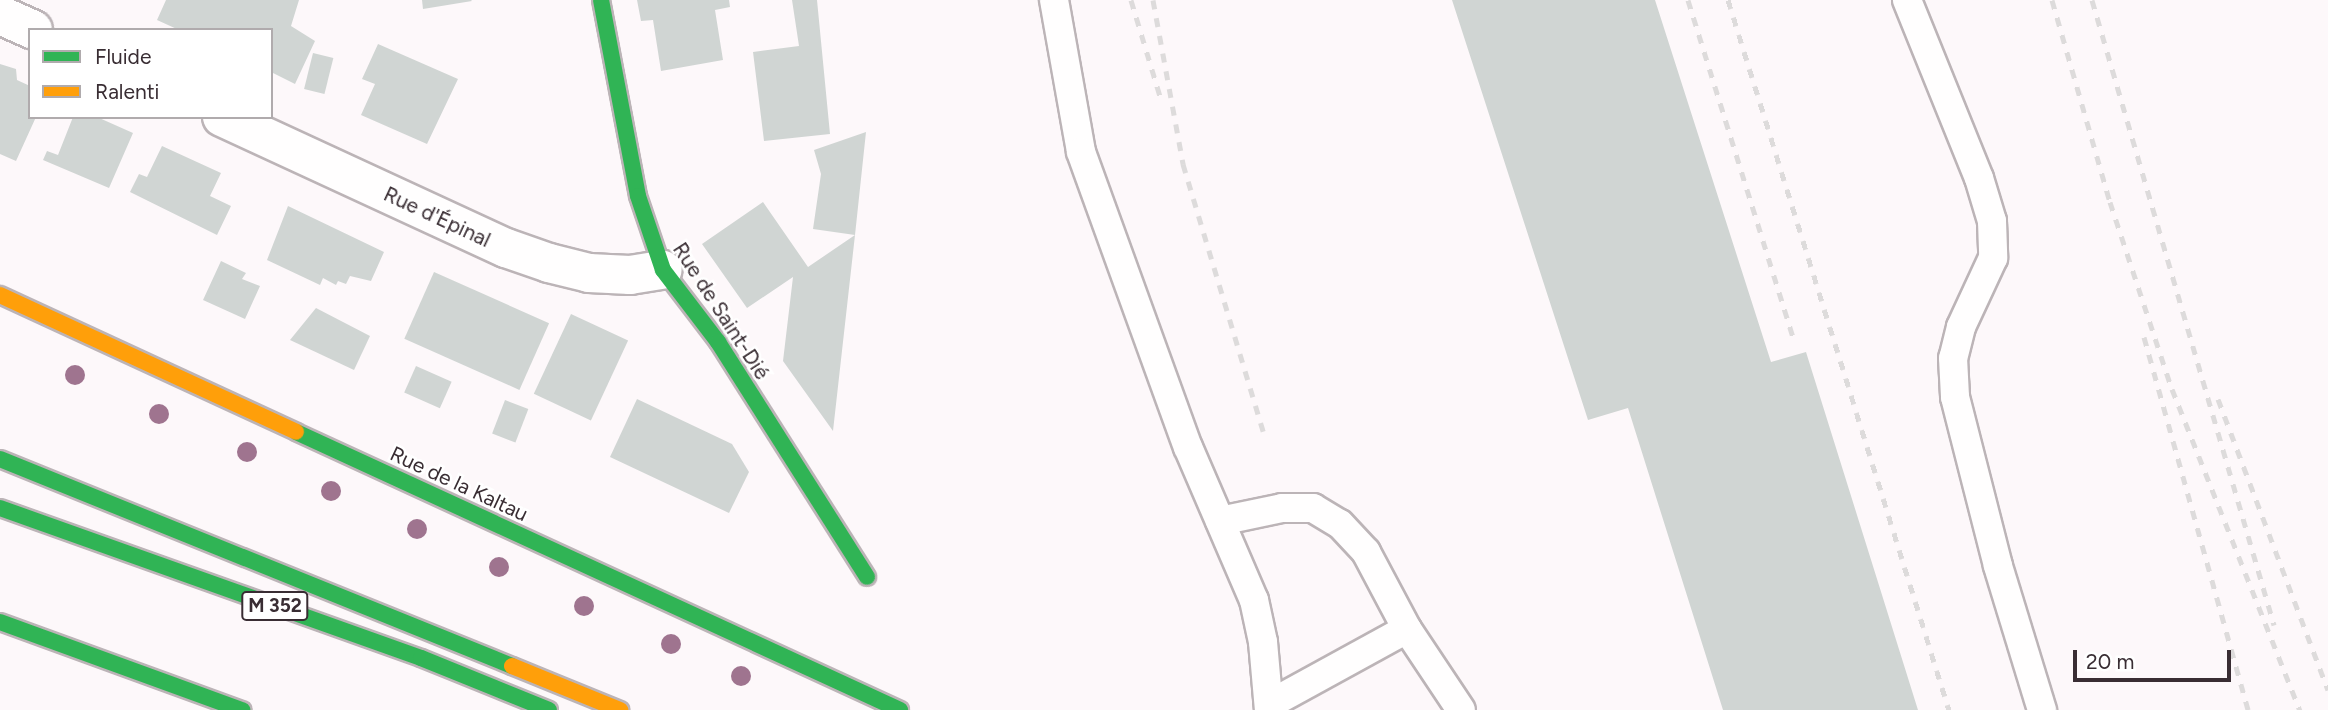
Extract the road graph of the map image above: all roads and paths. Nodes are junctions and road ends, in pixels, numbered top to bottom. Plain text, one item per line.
1 (601, 0) edge
2 (1054, 0) edge
3 (1907, 0) edge
4 (0, 15) edge
5 (29, 28) edge
6 (226, 119) edge
7 (663, 270) junction
8 (0, 295) edge
9 (0, 459) edge
10 (0, 508) edge
11 (1220, 521) junction
12 (867, 577) dead end
13 (0, 622) edge
14 (1407, 629) junction
15 (1269, 707) edge
16 (242, 710) edge
17 (548, 710) edge
18 (620, 710) edge
19 (900, 710) edge
20 (1461, 710) edge
21 (2042, 710) edge

1 - 7 main road, Rue de Saint-Dié
2 - 11 lane
3 - 21 lane
4 - 5 street
6 - 7 street, Rue d'Épinal
7 - 12 main road, Rue de Saint-Dié
8 - 19 main road, Rue de la Kaltau
9 - 18 main road
10 - 17 main road, M 352
11 - 14 lane
11 - 15 lane
13 - 16 main road
14 - 15 lane
14 - 20 lane

